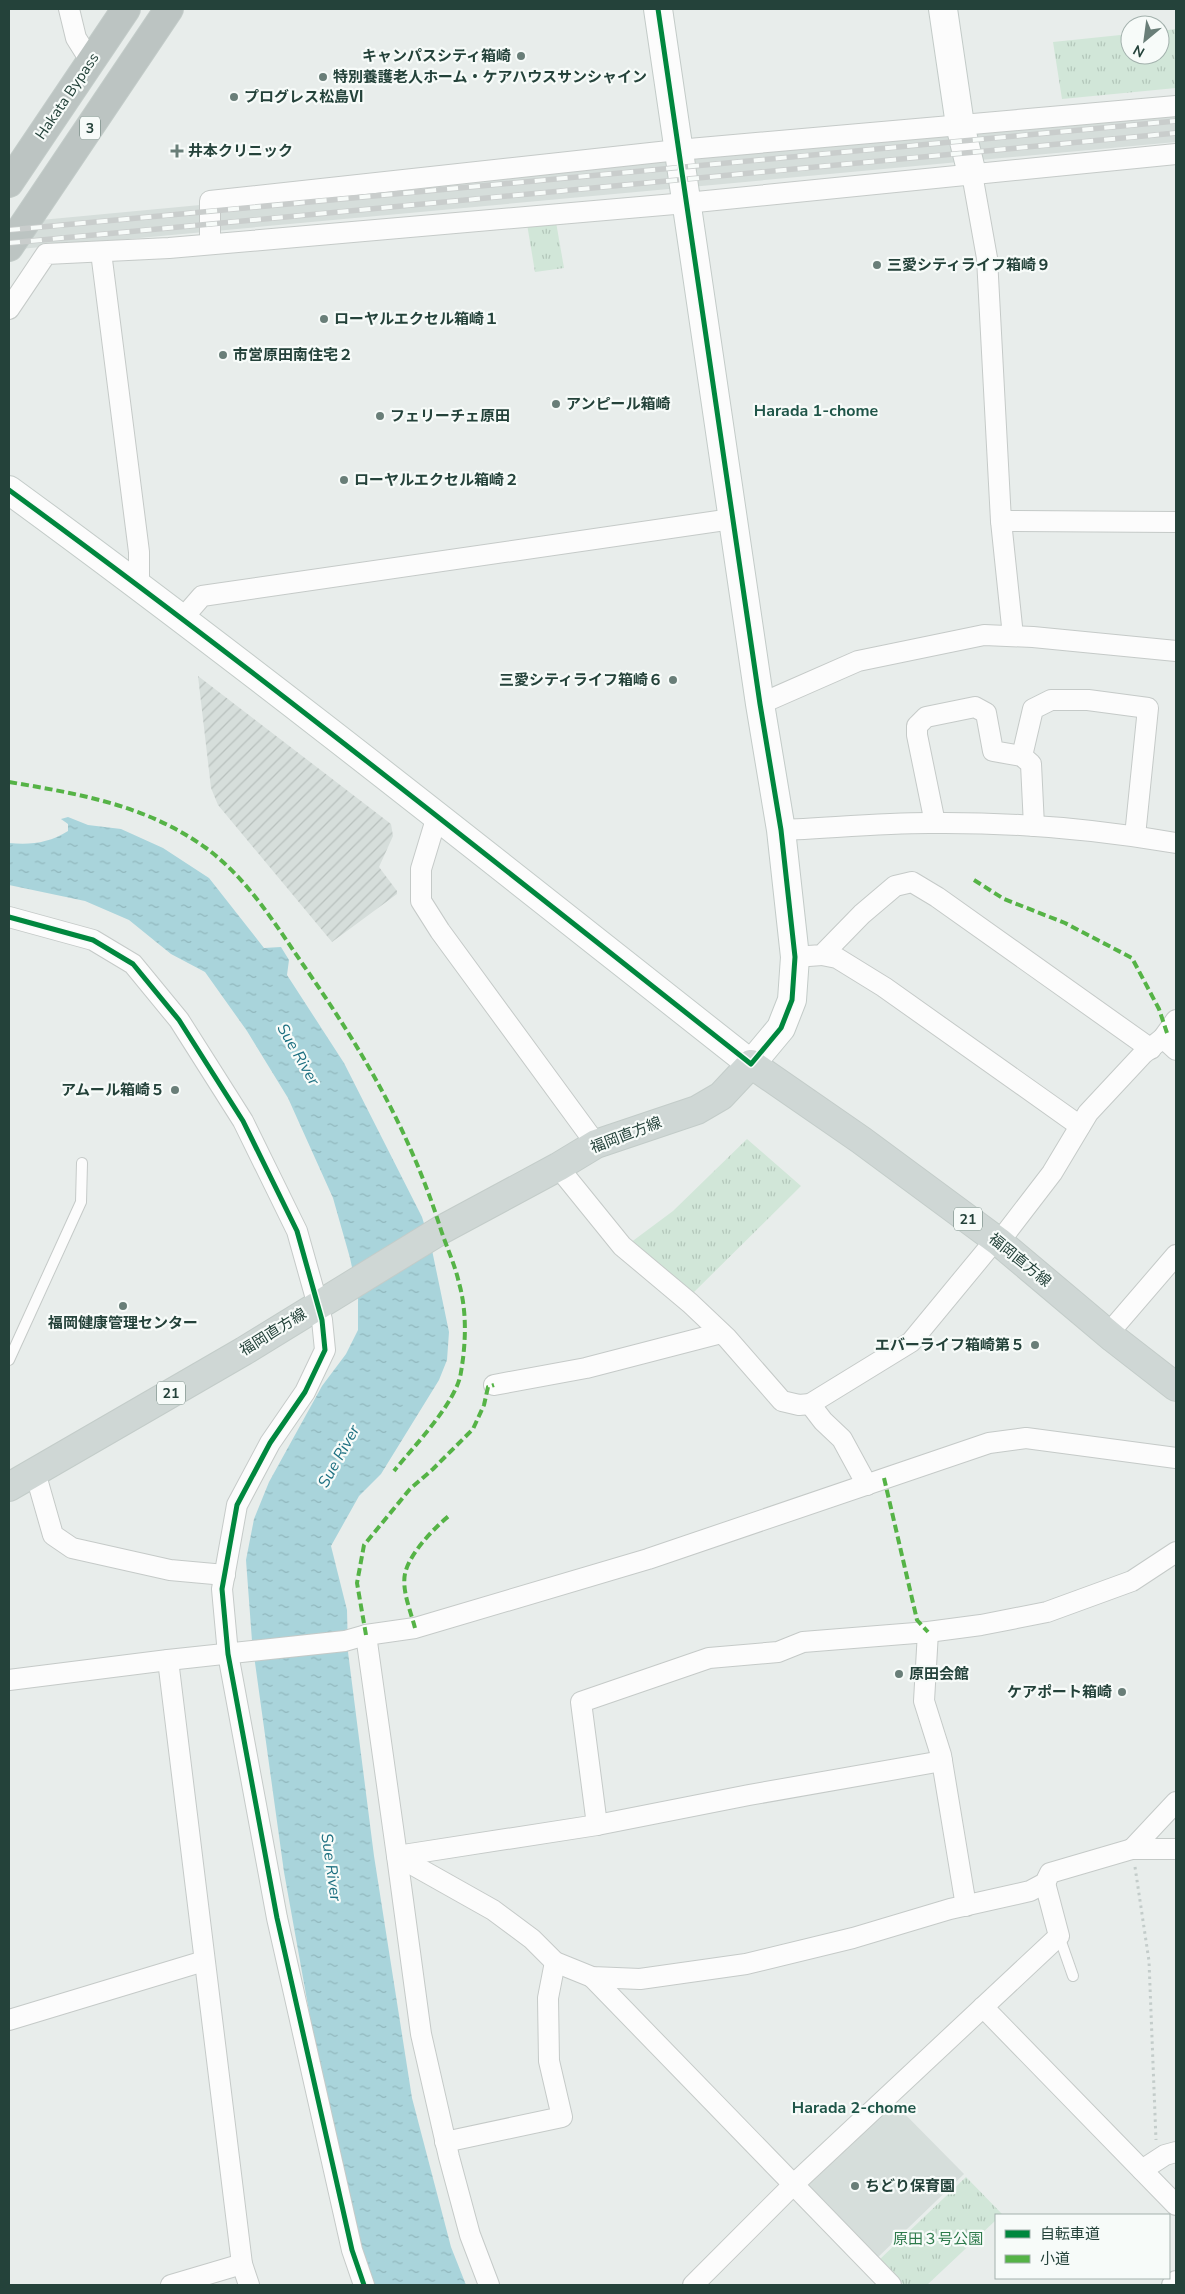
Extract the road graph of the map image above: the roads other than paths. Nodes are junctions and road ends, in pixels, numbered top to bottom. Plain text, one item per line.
1 (69, 9) edge
2 (126, 9) edge
3 (169, 9) edge
4 (658, 9) edge
5 (943, 9) edge
6 (91, 62) junction
7 (1176, 106) edge
8 (960, 126) junction
9 (678, 150) junction
10 (1176, 154) edge
11 (972, 174) junction
12 (9, 183) edge
13 (686, 203) junction
14 (210, 244) junction
15 (9, 247) edge
16 (101, 252) junction
17 (9, 309) edge
18 (9, 490) edge
19 (732, 519) junction
20 (1001, 521) junction
21 (1176, 522) edge
22 (139, 586) junction
23 (182, 619) junction
24 (1013, 636) junction
25 (1176, 651) edge
26 (760, 704) junction
27 (1022, 756) junction
28 (437, 816) junction
29 (935, 823) junction
30 (1034, 826) junction
31 (781, 830) junction
32 (1135, 836) junction
33 (1176, 843) edge
34 (9, 917) edge
35 (822, 955) junction
36 (795, 957) junction
37 (1176, 1020) edge
38 (1163, 1046) edge
39 (751, 1064) junction
40 (1080, 1126) junction
41 (596, 1144) junction
42 (82, 1162) dead end
43 (558, 1167) junction
44 (998, 1241) junction
45 (1176, 1254) edge
46 (324, 1301) junction
47 (721, 1333) junction
48 (1108, 1334) junction
49 (9, 1360) edge
50 (494, 1385) dead end
51 (1176, 1387) edge
52 (810, 1404) junction
53 (1176, 1458) edge
54 (34, 1472) junction
55 (867, 1485) junction
56 (9, 1487) edge
57 (1176, 1552) edge
58 (225, 1575) junction
59 (928, 1632) junction
60 (366, 1635) junction
61 (228, 1654) junction
62 (168, 1660) junction
63 (9, 1680) edge
64 (942, 1760) junction
65 (1176, 1802) edge
66 (597, 1825) junction
67 (1132, 1849) junction
68 (1176, 1849) edge
69 (396, 1856) junction
70 (1044, 1883) junction
71 (966, 1906) junction
72 (1059, 1936) junction
73 (204, 1961) junction
74 (555, 1962) junction
75 (1073, 1976) dead end
76 (592, 1977) junction
77 (982, 2007) junction
78 (9, 2020) edge
79 (445, 2142) junction
80 (1176, 2152) edge
81 (1150, 2165) junction
82 (794, 2184) junction
83 (1176, 2205) edge
84 (242, 2264) junction
85 (1176, 2280) edge
86 (171, 2285) edge
87 (249, 2285) edge
88 (364, 2285) edge
89 (489, 2285) edge
90 (692, 2285) edge
91 (891, 2285) edge
92 (1172, 2285) edge

1 - 6 street
2 - 6 highway, Hakata Bypass / 3
3 - 15 highway, 3
4 - 9 street
5 - 8 street
6 - 12 highway, Hakata Bypass / 3
7 - 8 street
8 - 9 street
8 - 11 street
9 - 13 street
9 - 14 street
10 - 11 street
11 - 13 street
11 - 20 street
13 - 14 street
13 - 19 street
14 - 16 street
16 - 17 street
16 - 22 street
18 - 22 street
19 - 23 street
19 - 26 street
20 - 21 street
20 - 24 street
22 - 23 street
23 - 28 street
24 - 25 street
24 - 26 street
26 - 31 street
27 - 29 street
27 - 30 street
27 - 32 street
28 - 39 street
28 - 41 street
29 - 30 street
29 - 31 street
30 - 32 street
31 - 36 street
32 - 33 street
34 - 46 street
35 - 36 street
35 - 38 street
35 - 40 street
36 - 39 street
37 - 38 street
38 - 40 street
39 - 41 main road, 福岡直方線 / 21
39 - 44 main road, 福岡直方線 / 21
40 - 44 street
41 - 43 main road, 福岡直方線 / 21
42 - 49 lane
43 - 46 main road, 福岡直方線 / 21
43 - 47 street
44 - 48 main road, 福岡直方線 / 21
44 - 52 street
45 - 48 street
46 - 54 main road, 福岡直方線 / 21
46 - 58 street
47 - 50 street
47 - 52 street
48 - 51 main road, 福岡直方線 / 21
52 - 55 street
53 - 55 street
54 - 56 main road, 福岡直方線 / 21
54 - 58 street
55 - 60 street
57 - 59 street
58 - 61 street
59 - 64 street
59 - 66 street
60 - 61 street
60 - 69 street
61 - 62 street
61 - 88 street
62 - 63 street
62 - 73 street
64 - 66 street
64 - 71 street
65 - 67 street
66 - 69 street
67 - 68 street
67 - 70 street
69 - 74 street
69 - 79 street
70 - 71 street
70 - 72 street
71 - 76 street
72 - 75 lane
72 - 77 street
73 - 78 street
73 - 84 street
74 - 76 street
74 - 79 street
76 - 82 street
77 - 81 street
77 - 82 street
79 - 89 street
80 - 81 street
81 - 83 street
82 - 90 street
82 - 91 street
84 - 86 street
84 - 87 street
85 - 92 street

